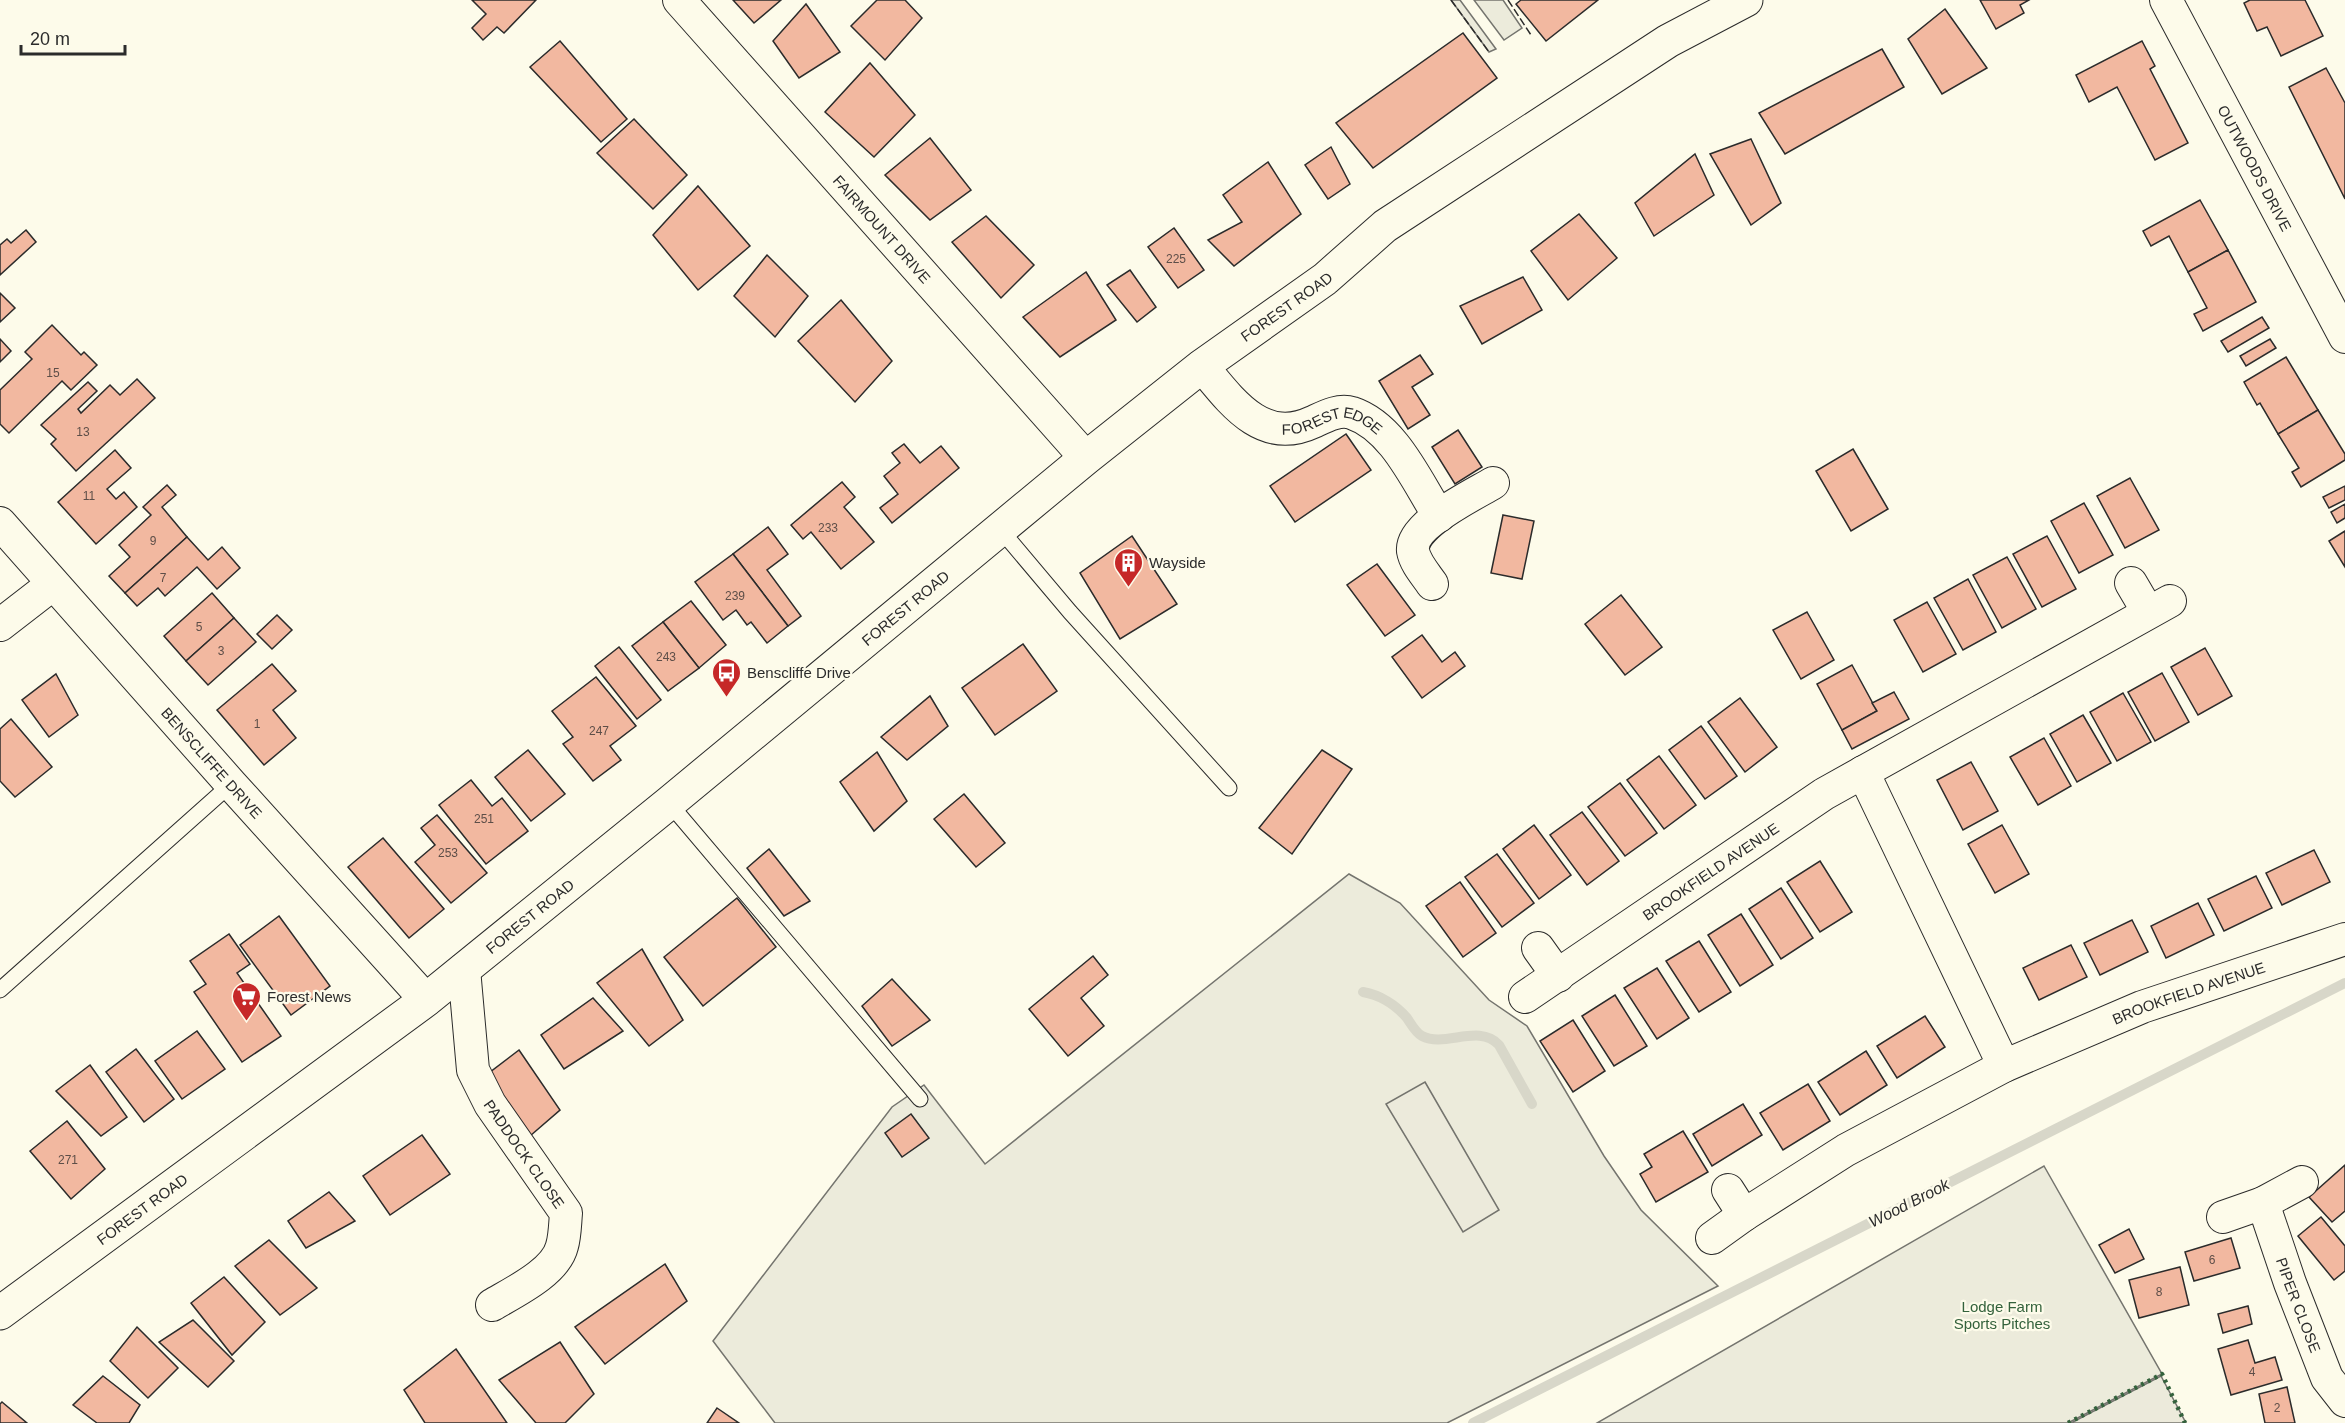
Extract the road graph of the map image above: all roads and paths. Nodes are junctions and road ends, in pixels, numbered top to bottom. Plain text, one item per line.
1 (680, 0) edge
2 (1746, 0) edge
3 (2166, 0) edge
4 (2345, 337) edge
5 (1202, 366) junction
6 (1086, 458) junction
7 (1493, 483) dead end
8 (1439, 516) junction
9 (0, 523) edge
10 (1000, 529) junction
11 (2131, 583) dead end
12 (53, 584) junction
13 (1432, 584) dead end
14 (0, 625) edge
15 (1863, 772) junction
16 (231, 784) junction
17 (1229, 788) dead end
18 (669, 803) junction
19 (2345, 939) edge
20 (1538, 948) dead end
21 (464, 969) junction
22 (1558, 976) junction
23 (0, 990) edge
24 (1525, 997) dead end
25 (426, 1000) junction
26 (2004, 1066) junction
27 (920, 1098) dead end
28 (2302, 1182) dead end
29 (2263, 1203) junction
30 (2223, 1217) dead end
31 (1712, 1238) dead end
32 (492, 1305) dead end
33 (0, 1313) edge
34 (2345, 1401) edge

1 - 6 street, FAIRMOUNT DRIVE
2 - 5 street, FOREST ROAD
3 - 4 street, OUTWOODS DRIVE
5 - 6 street, FOREST ROAD
5 - 8 street, FOREST EDGE
6 - 10 street, FOREST ROAD
7 - 8 street
8 - 13 street
9 - 12 street, BENSCLIFFE DRIVE
10 - 17 lane
10 - 18 street, FOREST ROAD
11 - 15 street, BROOKFIELD AVENUE
12 - 14 street
12 - 16 street, BENSCLIFFE DRIVE
15 - 22 street, BROOKFIELD AVENUE
15 - 26 street
16 - 23 lane
16 - 25 street, BENSCLIFFE DRIVE
18 - 21 street, FOREST ROAD
18 - 27 lane
19 - 26 street, BROOKFIELD AVENUE
20 - 22 street
21 - 25 street, FOREST ROAD
21 - 32 street, PADDOCK CLOSE
22 - 24 street, BROOKFIELD AVENUE
25 - 33 street, FOREST ROAD
26 - 31 street, BROOKFIELD AVENUE
28 - 29 street
29 - 30 street
29 - 34 street, PIPER CLOSE

